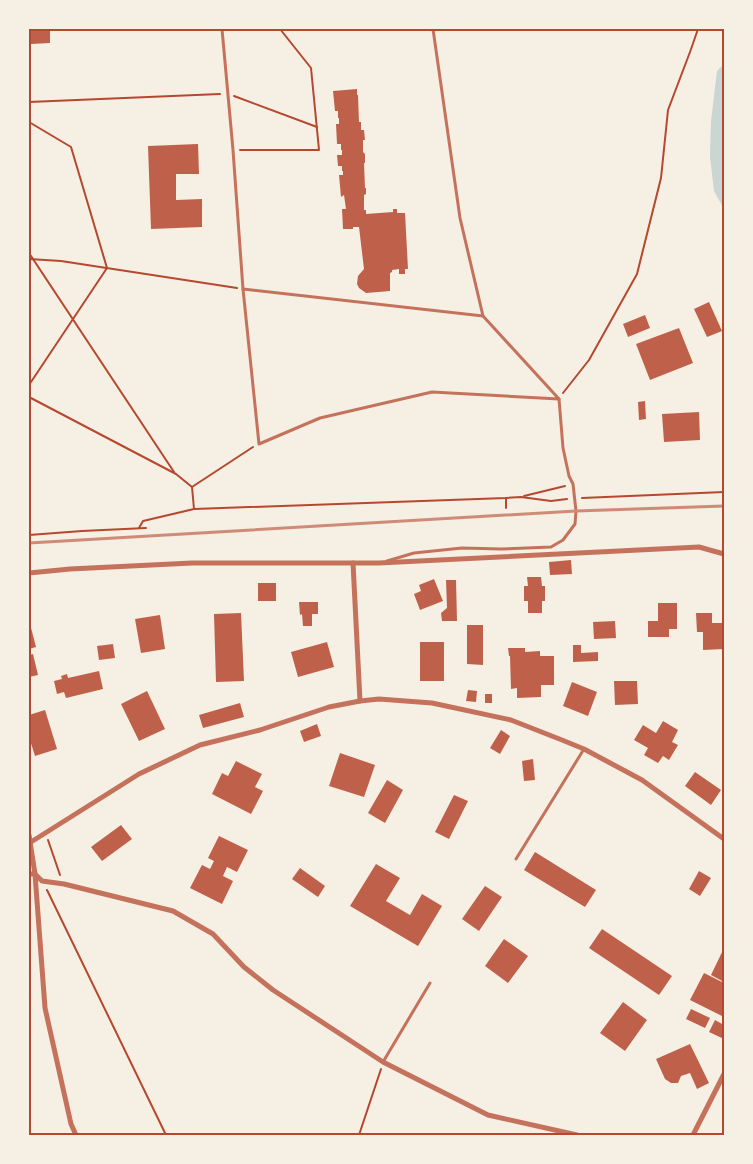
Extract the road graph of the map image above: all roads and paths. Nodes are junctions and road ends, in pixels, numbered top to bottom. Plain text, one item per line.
1 (222, 29) edge
2 (280, 29) edge
3 (434, 29) edge
4 (698, 29) edge
5 (228, 93) junction
6 (29, 102) edge
7 (29, 122) edge
8 (316, 127) junction
9 (233, 150) junction
10 (29, 253) edge
11 (29, 259) edge
12 (33, 260) junction
13 (107, 268) junction
14 (243, 289) junction
15 (483, 316) junction
16 (73, 319) junction
17 (29, 385) edge
18 (29, 397) edge
19 (558, 399) junction
20 (259, 444) junction
21 (176, 474) junction
22 (573, 484) junction
23 (192, 487) junction
24 (724, 492) edge
25 (521, 497) junction
26 (506, 498) junction
27 (576, 499) junction
28 (506, 508) dead end
29 (194, 509) junction
30 (138, 528) junction
31 (146, 528) dead end
32 (29, 535) edge
33 (724, 554) edge
34 (353, 563) junction
35 (379, 563) junction
36 (29, 573) edge
37 (360, 701) junction
38 (584, 749) junction
39 (45, 833) junction
40 (29, 835) edge
41 (724, 839) edge
42 (30, 842) junction
43 (516, 859) dead end
44 (32, 874) edge
45 (42, 881) junction
46 (64, 884) junction
47 (430, 983) dead end
48 (383, 1062) junction
49 (724, 1074) edge
50 (76, 1135) edge
51 (166, 1135) edge
52 (359, 1135) edge
53 (577, 1135) edge
54 (693, 1135) edge

1 - 5 lane
2 - 8 path
3 - 15 lane
4 - 19 path
5 - 6 path
5 - 8 path
5 - 9 lane
7 - 13 path
8 - 9 path
9 - 14 lane
10 - 12 path
11 - 12 path
12 - 13 path
12 - 16 path
13 - 14 path
13 - 16 path
14 - 15 lane
14 - 20 lane
15 - 19 lane
16 - 17 path
16 - 21 path
18 - 21 path
19 - 20 lane
19 - 22 lane
20 - 23 path
21 - 23 path
22 - 25 path
22 - 27 lane
23 - 29 path
24 - 27 path
25 - 26 path
25 - 27 path
26 - 28 path
26 - 29 path
27 - 35 lane
29 - 30 path
30 - 31 path
30 - 32 path
33 - 35 street
34 - 35 street
34 - 36 street
34 - 37 street
37 - 38 street
37 - 39 street
38 - 41 street
38 - 43 lane
39 - 42 street
39 - 46 path
40 - 42 street
42 - 44 street
44 - 45 street
44 - 50 street
45 - 46 street
45 - 51 path
46 - 48 street
47 - 48 lane
48 - 52 path
48 - 53 street
49 - 54 street

